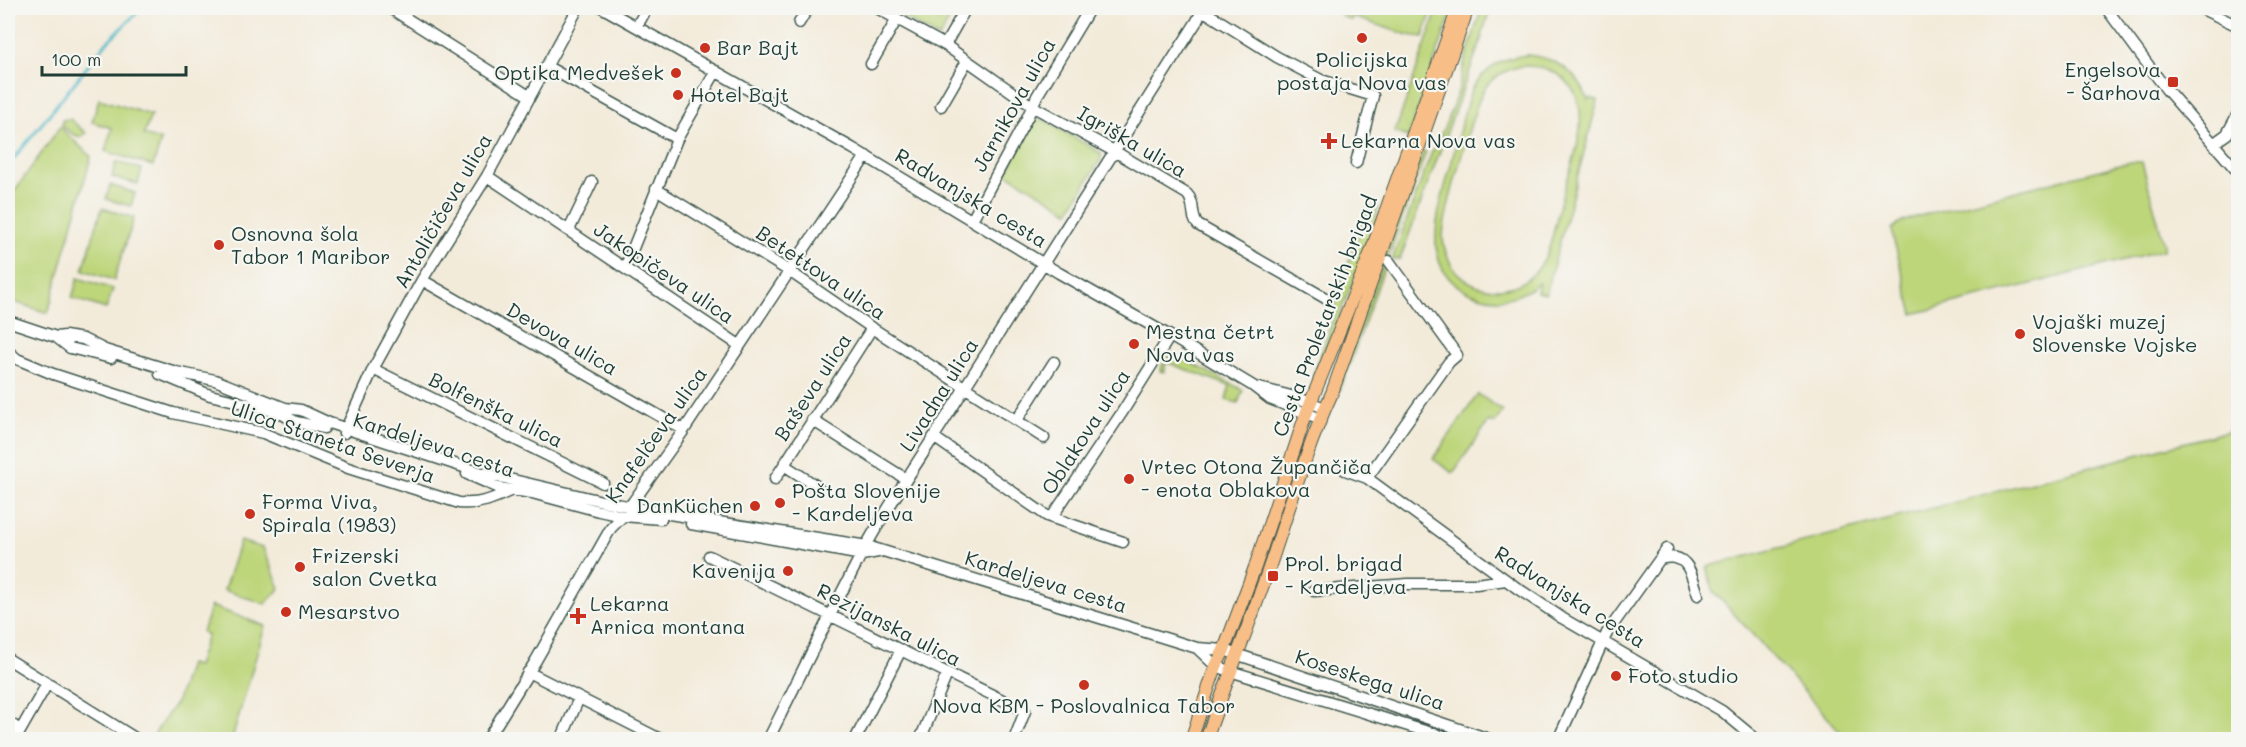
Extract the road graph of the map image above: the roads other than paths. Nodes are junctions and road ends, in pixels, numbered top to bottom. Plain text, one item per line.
1 (390, 8) edge
2 (578, 8) edge
3 (603, 8) edge
4 (647, 8) edge
5 (808, 8) edge
6 (877, 8) edge
7 (966, 8) edge
8 (1090, 8) edge
9 (1458, 8) edge
10 (1468, 8) edge
11 (2106, 8) edge
12 (2200, 8) edge
13 (1205, 9) edge
14 (897, 19) junction
15 (799, 23) dead end
16 (637, 26) junction
17 (2238, 26) edge
18 (945, 45) junction
19 (967, 61) junction
20 (871, 64) dead end
21 (546, 66) junction
22 (716, 71) junction
23 (529, 96) junction
24 (941, 106) dead end
25 (1032, 106) junction
26 (2238, 118) edge
27 (677, 139) junction
28 (2213, 144) junction
29 (1114, 151) junction
30 (866, 156) junction
31 (1356, 163) dead end
32 (2238, 172) edge
33 (487, 176) junction
34 (592, 182) dead end
35 (656, 189) junction
36 (972, 220) junction
37 (569, 230) junction
38 (1389, 261) dead end
39 (1044, 264) junction
40 (625, 268) junction
41 (789, 271) junction
42 (422, 280) junction
43 (1328, 298) dead end
44 (8, 321) edge
45 (872, 328) junction
46 (1170, 336) junction
47 (56, 337) junction
48 (739, 345) junction
49 (8, 351) edge
50 (1054, 362) dead end
51 (373, 369) junction
52 (965, 387) junction
53 (1309, 408) junction
54 (1323, 414) junction
55 (812, 420) junction
56 (1017, 420) junction
57 (684, 430) junction
58 (345, 431) junction
59 (935, 438) junction
60 (1044, 438) dead end
61 (784, 465) junction
62 (1345, 470) dead end
63 (1367, 478) junction
64 (775, 479) dead end
65 (906, 479) junction
66 (603, 483) dead end
67 (818, 488) dead end
68 (512, 490) junction
69 (626, 511) junction
70 (1052, 517) junction
71 (1123, 542) dead end
72 (1667, 549) dead end
73 (864, 550) junction
74 (710, 556) dead end
75 (1660, 559) junction
76 (1506, 580) junction
77 (1314, 591) dead end
78 (1698, 595) dead end
79 (832, 616) junction
80 (1604, 641) junction
81 (1197, 648) junction
82 (901, 650) junction
83 (1224, 650) junction
84 (1238, 655) junction
85 (8, 659) edge
86 (1216, 666) junction
87 (1230, 671) junction
88 (528, 672) junction
89 (947, 674) junction
90 (47, 684) junction
91 (579, 698) junction
92 (8, 722) edge
93 (17, 735) edge
94 (1750, 737) edge
95 (135, 739) edge
96 (487, 740) edge
97 (561, 740) edge
98 (662, 740) edge
99 (768, 740) edge
100 (855, 740) edge
101 (920, 740) edge
102 (1014, 740) edge
103 (1191, 740) edge
104 (1206, 740) edge
105 (1454, 740) edge
106 (1492, 740) edge
107 (1558, 740) edge

1 - 23 street
2 - 21 street, Antoličičeva ulica
3 - 16 street, Radvanjska cesta
4 - 16 street
5 - 15 street
6 - 14 street, Igriška ulica
7 - 18 street
8 - 25 street, Jarnikova ulica
9 - 53 main road, Cesta Proletarskih brigad
10 - 54 main road, Cesta Proletarskih brigad
11 - 28 street
12 - 17 street
13 - 29 street, Livadna ulica
13 - 31 street
14 - 18 street, Igriška ulica
14 - 20 street
16 - 22 street, Radvanjska cesta
18 - 19 street, Igriška ulica
19 - 24 street
19 - 25 street, Igriška ulica
21 - 23 street, Antoličičeva ulica
21 - 27 street
22 - 27 street
22 - 30 street, Radvanjska cesta
23 - 33 street, Antoličičeva ulica
25 - 29 street, Igriška ulica
25 - 36 street, Jarnikova ulica
26 - 28 street
27 - 35 street
28 - 32 street
29 - 39 street, Livadna ulica
29 - 43 street, Igriška ulica
30 - 36 street, Radvanjska cesta
30 - 41 street, Knafelčeva ulica
33 - 37 street, Jakopičeva ulica
33 - 42 street, Antoličičeva ulica
34 - 37 street, Jakopičeva ulica
35 - 40 street
35 - 41 street, Betettova ulica
36 - 39 street, Radvanjska cesta
37 - 40 street, Jakopičeva ulica
38 - 63 street
39 - 46 street, Radvanjska cesta
39 - 52 street, Livadna ulica
40 - 48 street, Jakopičeva ulica
41 - 45 street, Betettova ulica
41 - 48 street, Knafelčeva ulica
42 - 51 street, Antoličičeva ulica
42 - 57 street, Devova ulica
44 - 47 street, Kardeljeva cesta
45 - 52 street, Betettova ulica
45 - 55 street, Baševa ulica
46 - 53 street, Radvanjska cesta
46 - 70 street, Oblakova ulica
47 - 58 street, Kardeljeva cesta
47 - 58 street, Kardeljeva cesta
48 - 57 street, Knafelčeva ulica
49 - 68 street, Ulica Staneta Severja
50 - 56 street
51 - 58 street, Antoličičeva ulica
51 - 66 street, Bolfenška ulica
52 - 56 street, Betettova ulica
52 - 59 street, Livadna ulica
53 - 54 street, Radvanjska cesta
53 - 83 main road, Cesta Proletarskih brigad
54 - 84 main road, Cesta Proletarskih brigad
55 - 61 street, Baševa ulica
55 - 65 street
56 - 60 street, Betettova ulica
57 - 69 street, Knafelčeva ulica
58 - 68 street, Kardeljeva cesta
58 - 69 street, Kardeljeva cesta
59 - 65 street, Livadna ulica
59 - 70 street
61 - 64 street, Baševa ulica
61 - 67 street, Baševa ulica
62 - 63 street, Radvanjska cesta
63 - 76 street, Radvanjska cesta
65 - 73 street, Livadna ulica
68 - 69 street, Kardeljeva cesta
69 - 73 street, Kardeljeva cesta
69 - 88 street, Knafelčeva ulica
70 - 71 street
72 - 75 street
73 - 79 street, Livadna ulica
73 - 81 street, Kardeljeva cesta
74 - 79 street, Rezijanska ulica
75 - 78 street
75 - 80 street
76 - 77 street
76 - 80 street, Radvanjska cesta
79 - 82 street, Rezijanska ulica
79 - 99 street, Livadna ulica
80 - 94 street, Radvanjska cesta
80 - 107 street
81 - 83 street, Koseskega ulica
81 - 86 street
82 - 89 street, Rezijanska ulica
82 - 100 street
83 - 84 street, Koseskega ulica
83 - 86 main road, Cesta Proletarskih brigad
84 - 87 main road, Cesta Proletarskih brigad
84 - 106 street, Koseskega ulica
85 - 90 street
86 - 87 street, Koseskega ulica
86 - 103 main road, Cesta Proletarskih brigad
87 - 104 main road, Cesta Proletarskih brigad
87 - 105 street, Koseskega ulica
88 - 91 street
88 - 96 street, Knafelčeva ulica
89 - 101 street
89 - 102 street, Rezijanska ulica
90 - 93 street
90 - 95 street
91 - 97 street
91 - 98 street
92 - 93 street

